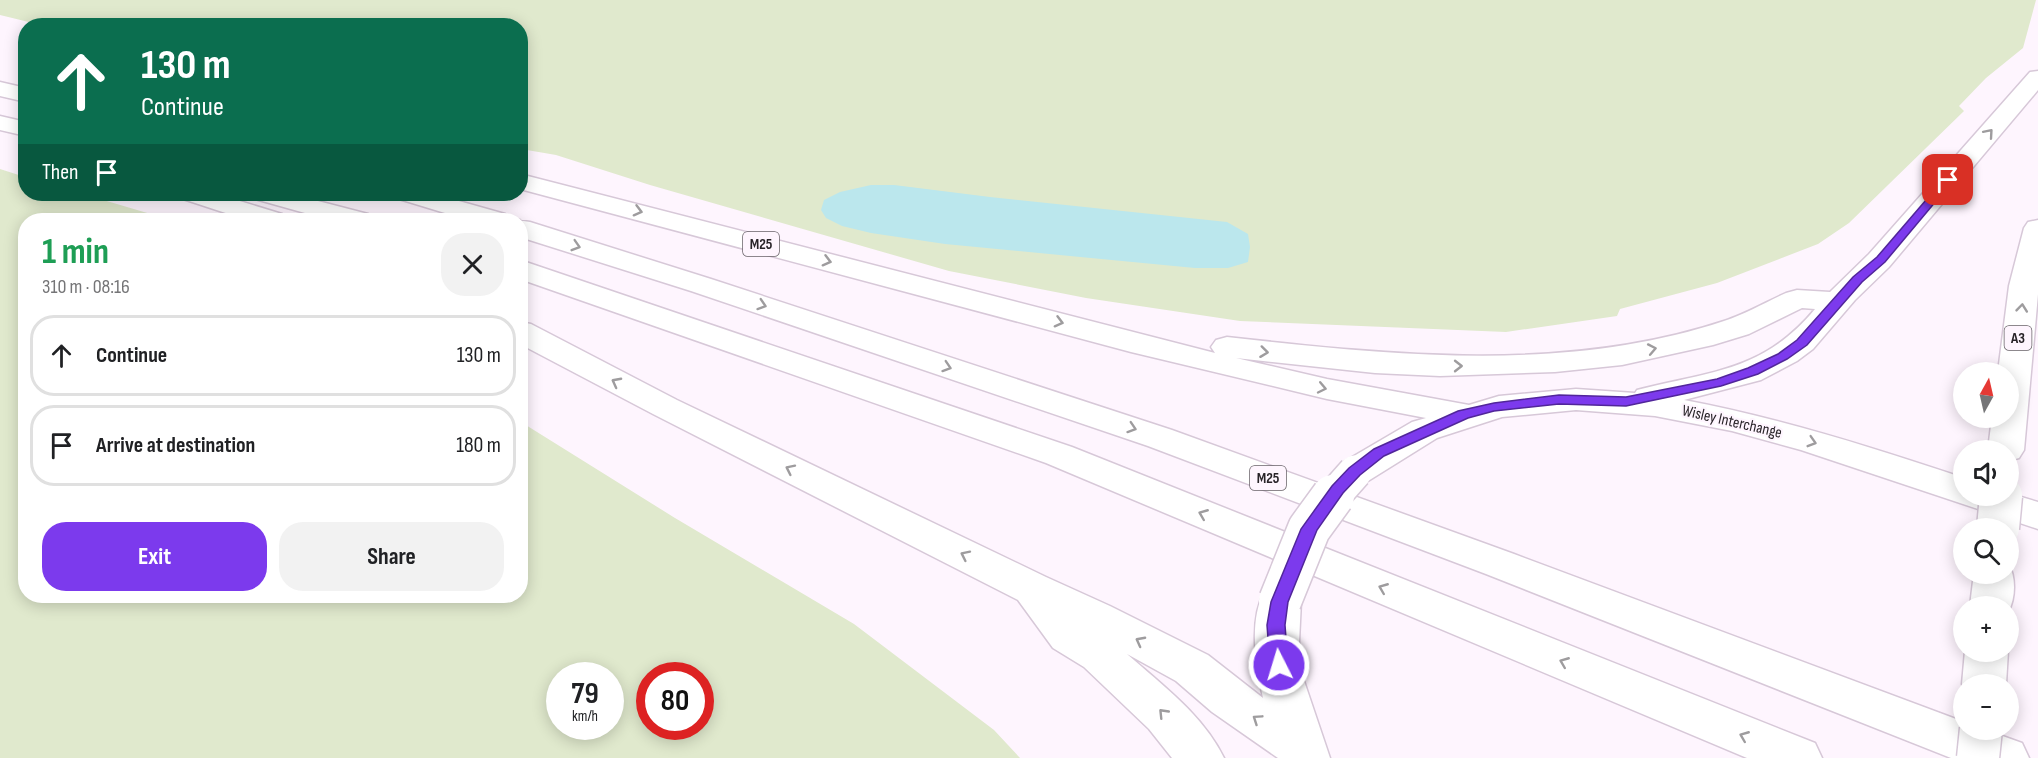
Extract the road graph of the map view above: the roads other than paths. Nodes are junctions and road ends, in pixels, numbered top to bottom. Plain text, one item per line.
1 (2038, 77) edge
2 (0, 89) edge
3 (18, 93) edge
4 (0, 123) edge
5 (18, 127) edge
6 (528, 183) edge
7 (214, 201) edge
8 (289, 201) edge
9 (431, 201) edge
10 (250, 213) edge
11 (333, 213) edge
12 (472, 213) edge
13 (2038, 228) edge
14 (528, 231) edge
15 (528, 272) edge
16 (1838, 301) junction
17 (528, 335) edge
18 (1142, 345) junction
19 (1626, 401) junction
20 (1463, 414) junction
21 (2007, 440) edge
22 (1953, 487) edge
23 (2008, 506) edge
24 (2038, 516) edge
25 (1031, 588) junction
26 (1980, 740) edge
27 (1306, 755) edge
28 (1200, 758) edge
29 (1798, 758) edge
30 (1978, 758) edge
31 (2005, 758) edge

16 -> 1 highway
2 - 3 highway
4 - 5 highway
6 -> 18 highway, M25
7 - 10 highway
8 - 11 highway
9 - 12 highway
21 -> 13 highway, A3
14 -> 31 highway, M25
29 -> 15 highway
18 -> 16 highway, M25
16 - 19 highway
25 -> 17 highway
18 -> 20 highway, M25
19 - 20 highway, Wisley Interchange
19 -> 22 highway, Wisley Interchange
20 - 27 highway, Wisley Interchange, bridge
23 - 24 highway
27 -> 25 highway
28 -> 25 highway
26 - 30 highway, bridge

